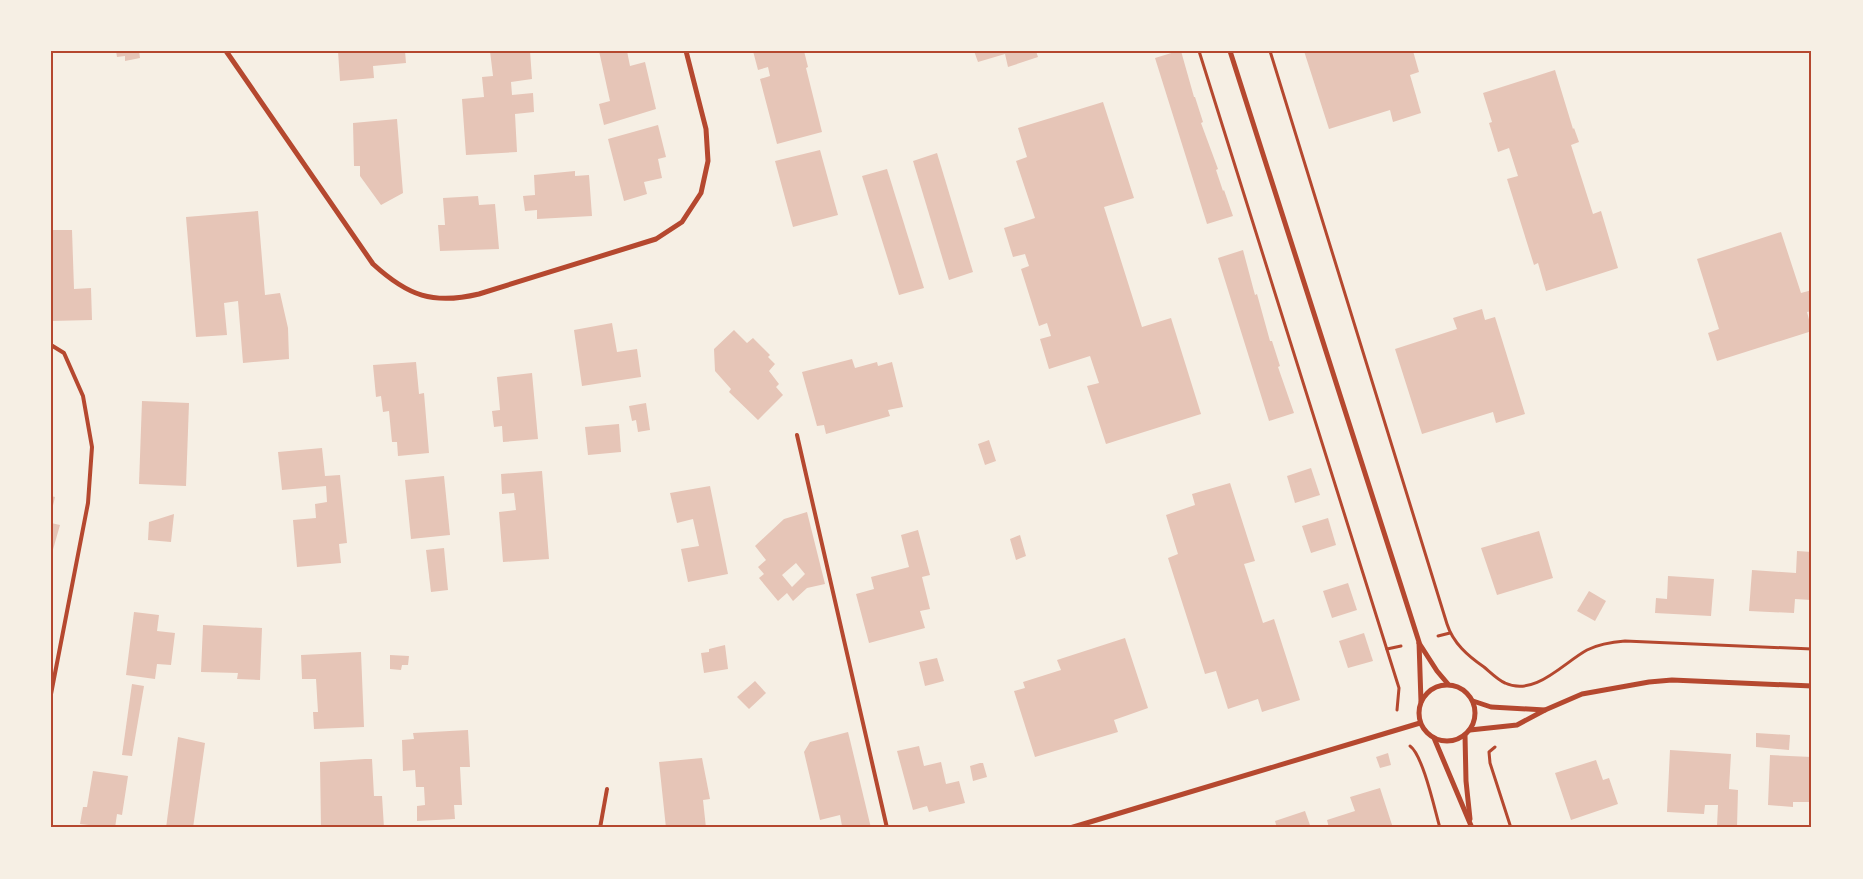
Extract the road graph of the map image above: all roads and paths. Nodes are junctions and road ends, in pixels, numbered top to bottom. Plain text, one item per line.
1 (226, 51) edge
2 (686, 51) edge
3 (1199, 51) edge
4 (1230, 51) edge
5 (1270, 51) edge
6 (51, 344) edge
7 (797, 436) dead end
8 (1419, 642) junction
9 (1812, 649) edge
10 (1448, 684) junction
11 (1812, 686) edge
12 (51, 694) edge
13 (1473, 701) junction
14 (1421, 702) junction
15 (1546, 710) junction
16 (1420, 723) junction
17 (1399, 729) junction
18 (1470, 730) junction
19 (1464, 736) junction
20 (1434, 738) junction
21 (1503, 745) dead end
22 (608, 790) dead end
23 (1472, 826) edge
24 (600, 828) edge
25 (887, 828) edge
26 (1070, 828) edge
27 (1440, 828) edge
28 (1511, 828) edge

1 - 2 street
3 - 17 path
4 - 8 street
5 - 9 path
6 - 12 lane
7 - 25 lane
8 - 10 street
8 - 14 street
10 - 13 street
10 - 14 street
11 - 15 street
13 - 15 street
13 - 18 street
14 - 16 street
15 - 18 street
16 - 17 street
16 - 20 street
17 - 26 street
17 - 27 path
18 - 19 street
19 - 20 street
19 - 23 street
20 - 23 street
21 - 28 path
22 - 24 lane

